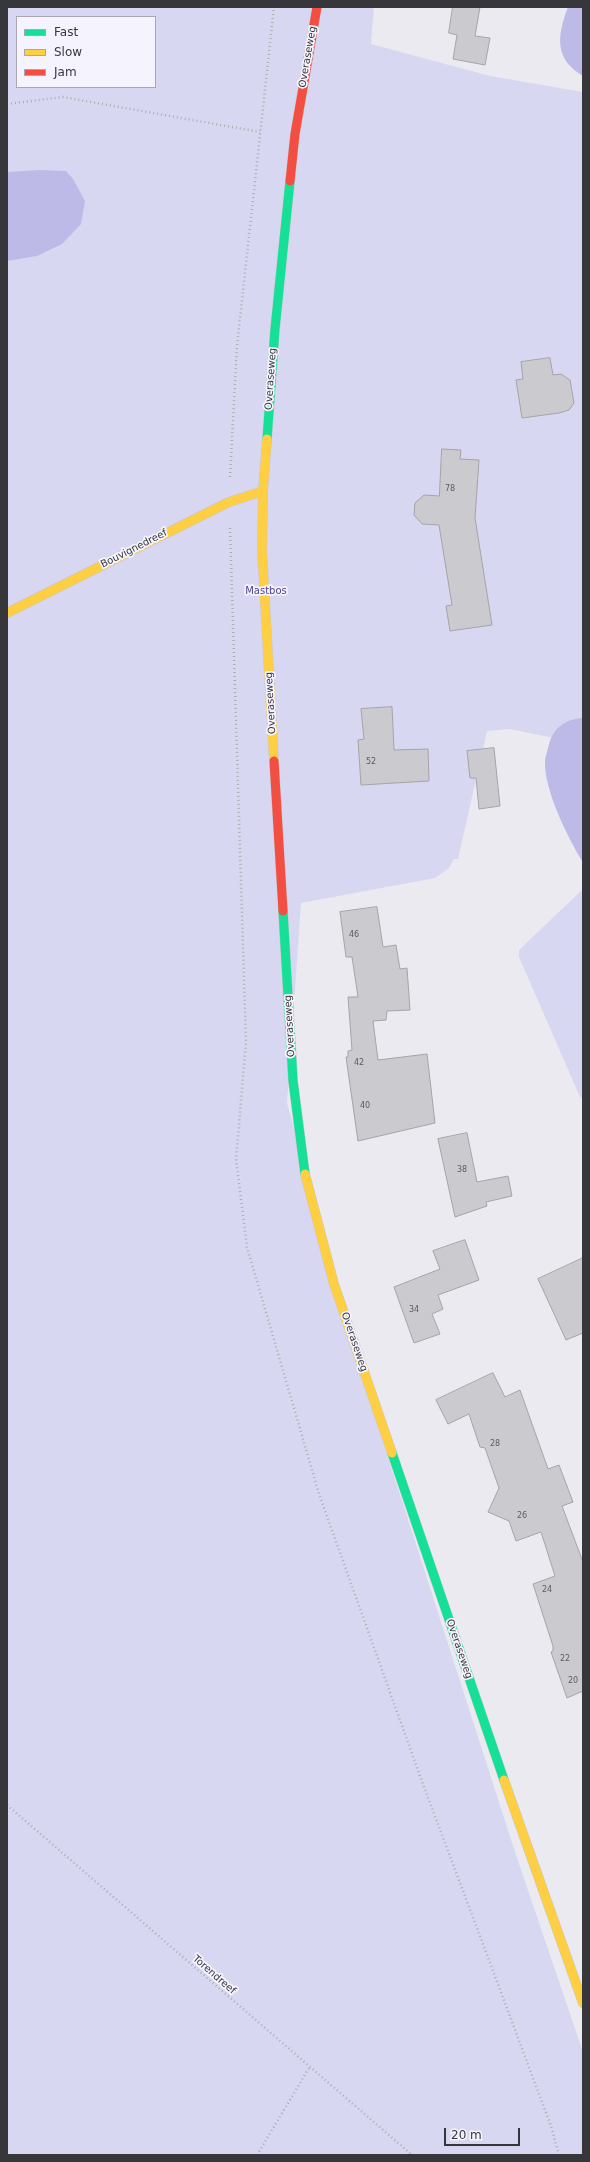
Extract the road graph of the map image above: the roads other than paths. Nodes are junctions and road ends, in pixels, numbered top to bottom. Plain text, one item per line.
1 (317, 7) edge
2 (263, 491) junction
3 (7, 613) edge
4 (583, 2003) edge

1 - 2 street, Overaseweg
2 - 3 street, Bouvignedreef
2 - 4 street, Overaseweg

